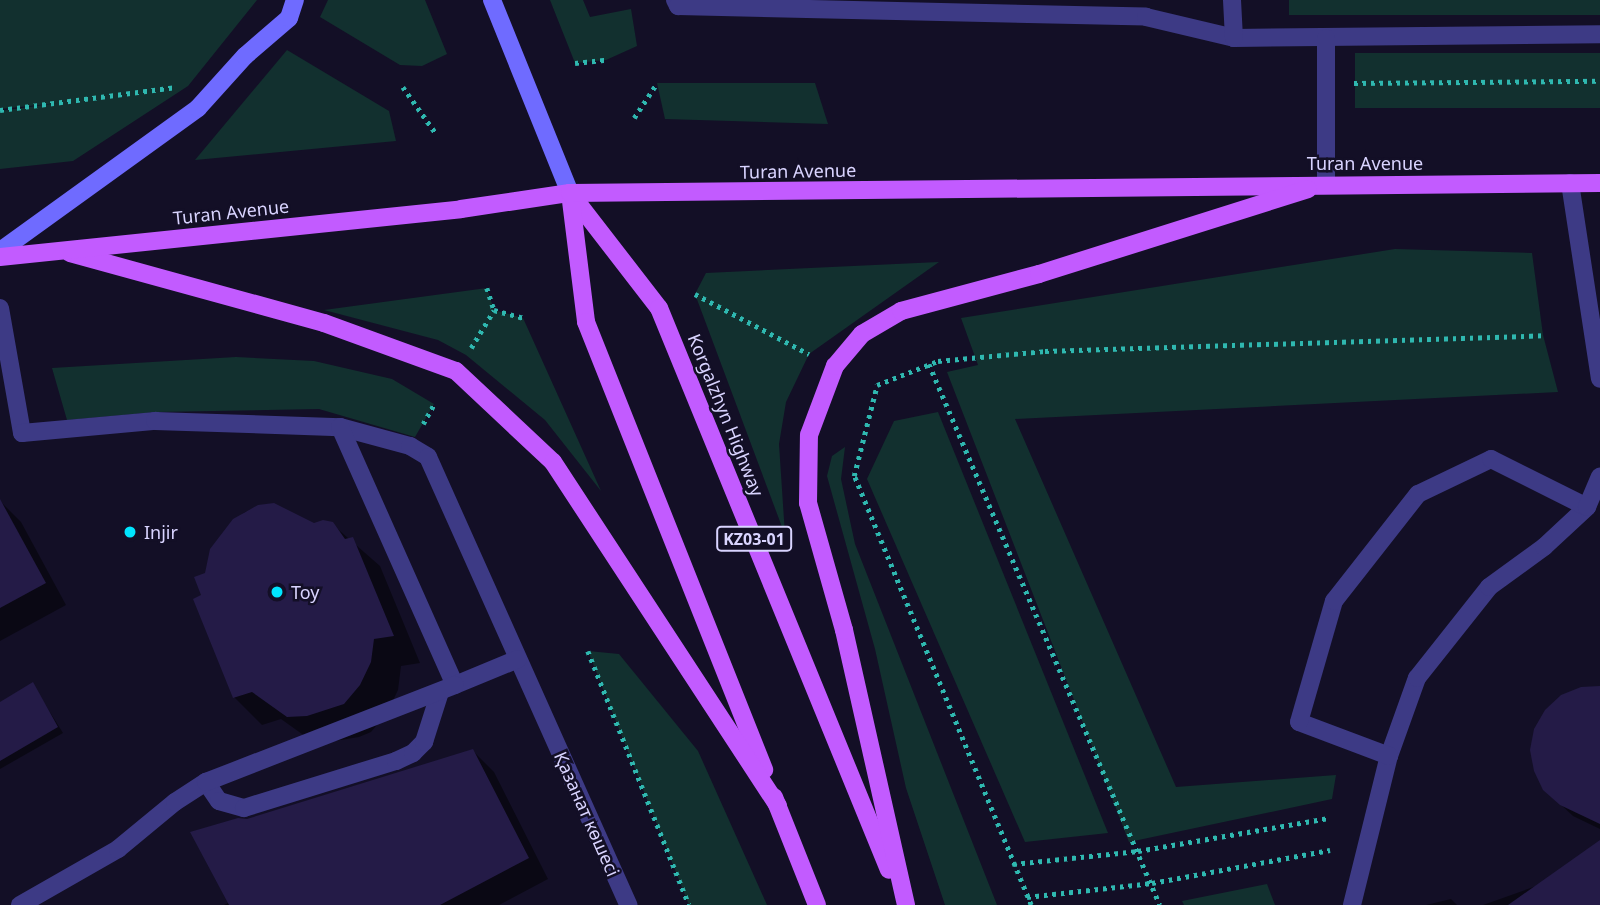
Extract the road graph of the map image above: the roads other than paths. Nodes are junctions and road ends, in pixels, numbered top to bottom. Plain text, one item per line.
1 (295, 0) edge
2 (492, 0) edge
3 (675, 0) edge
4 (1232, 0) edge
5 (1146, 9) edge
6 (1600, 34) edge
7 (1234, 38) junction
8 (1326, 38) junction
9 (1570, 183) junction
10 (1600, 183) edge
11 (1326, 184) junction
12 (570, 193) junction
13 (0, 251) edge
14 (60, 251) junction
15 (0, 257) edge
16 (0, 308) edge
17 (1600, 379) edge
18 (340, 427) junction
19 (1600, 477) edge
20 (1587, 508) junction
21 (518, 659) junction
22 (448, 688) junction
23 (1389, 756) junction
24 (206, 782) junction
25 (778, 806) junction
26 (20, 905) edge
27 (628, 905) edge
28 (817, 905) edge
29 (905, 905) edge
30 (1352, 905) edge

1 - 13 main road
2 - 12 main road, Korgalzhyn Highway / KZ03-01
3 - 5 lane
4 - 7 lane
5 - 7 lane
6 - 8 lane
7 - 8 lane
8 - 11 lane
9 - 10 main road, Turan Avenue
9 - 11 main road, Turan Avenue
9 - 17 lane
11 - 12 main road, Turan Avenue
11 - 29 main road
12 - 14 main road, Turan Avenue
12 - 25 main road, Korgalzhyn Highway / KZ03-01
12 - 29 main road, Korgalzhyn Highway / KZ03-01
14 - 15 main road, Turan Avenue
14 - 25 main road
16 - 18 lane, Қазанат көшесі
18 - 21 lane, Қазанат көшесі
18 - 22 lane
19 - 20 lane
20 - 23 lane
20 - 23 lane
21 - 22 lane
21 - 27 lane, Қазанат көшесі
22 - 24 lane
22 - 24 lane
23 - 30 lane
24 - 26 lane
25 - 28 main road, Korgalzhyn Highway / KZ03-01

